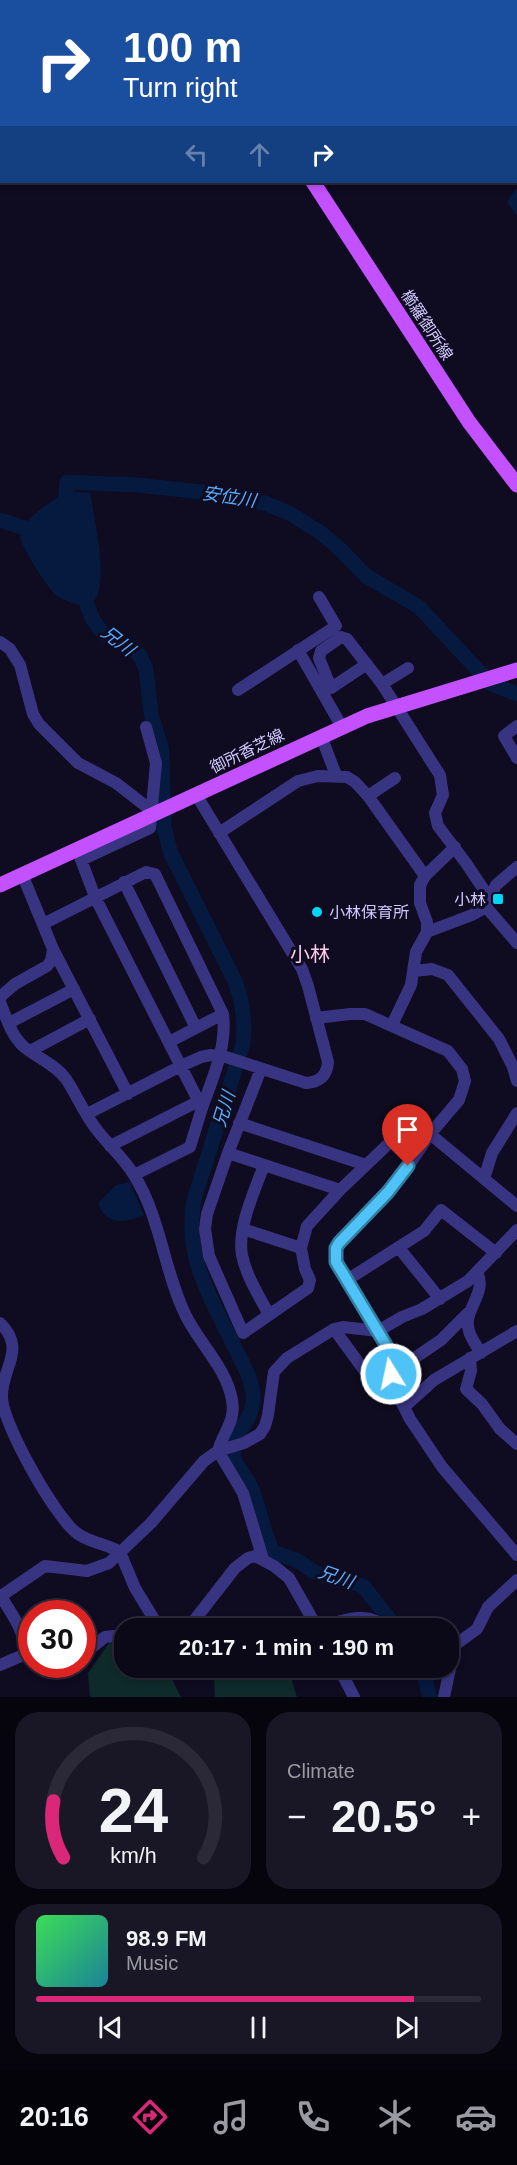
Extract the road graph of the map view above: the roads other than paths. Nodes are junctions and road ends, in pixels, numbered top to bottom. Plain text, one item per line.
1 (314, 183) edge
2 (517, 485) edge
3 (319, 597) dead end
4 (0, 642) edge
5 (298, 650) junction
6 (367, 664) dead end
7 (408, 668) dead end
8 (515, 674) edge
9 (382, 684) junction
10 (238, 690) dead end
11 (396, 706) junction
12 (517, 726) edge
13 (146, 727) dead end
14 (342, 727) junction
15 (321, 736) junction
16 (517, 758) edge
17 (336, 775) junction
18 (390, 777) dead end
19 (197, 796) junction
20 (368, 796) junction
21 (148, 815) junction
22 (219, 833) junction
23 (455, 847) junction
24 (79, 855) junction
25 (517, 867) edge
26 (22, 874) junction
27 (425, 876) junction
28 (124, 882) junction
29 (0, 885) edge
30 (95, 897) junction
31 (488, 903) junction
32 (43, 924) junction
33 (427, 932) junction
34 (517, 943) edge
35 (53, 949) junction
36 (414, 971) junction
37 (74, 989) junction
38 (0, 997) edge
39 (0, 1002) edge
40 (223, 1014) junction
41 (316, 1018) junction
42 (90, 1019) junction
43 (9, 1023) junction
44 (392, 1025) junction
45 (196, 1028) junction
46 (169, 1042) junction
47 (30, 1052) junction
48 (223, 1056) junction
49 (181, 1066) junction
50 (515, 1066) edge
51 (256, 1067) junction
52 (517, 1081) edge
53 (128, 1094) junction
54 (200, 1105) junction
55 (517, 1113) edge
56 (87, 1114) junction
57 (239, 1123) junction
58 (430, 1134) junction
59 (110, 1146) junction
60 (228, 1153) junction
61 (264, 1165) junction
62 (366, 1165) junction
63 (135, 1175) junction
64 (484, 1179) junction
65 (340, 1190) junction
66 (517, 1206) edge
67 (243, 1229) junction
68 (517, 1230) edge
69 (301, 1248) junction
70 (399, 1248) junction
71 (496, 1253) junction
72 (477, 1272) junction
73 (347, 1280) junction
74 (440, 1299) junction
75 (468, 1313) junction
76 (269, 1316) junction
77 (0, 1323) edge
78 (334, 1329) junction
79 (378, 1331) junction
80 (517, 1331) edge
81 (476, 1355) junction
82 (4, 1371) edge
83 (392, 1379) junction
84 (404, 1407) junction
85 (517, 1444) edge
86 (221, 1450) junction
87 (120, 1552) junction
88 (517, 1555) edge
89 (263, 1559) junction
90 (517, 1580) edge
91 (0, 1596) edge
92 (153, 1618) edge
93 (196, 1618) edge
94 (312, 1618) edge
95 (18, 1624) edge
96 (114, 1636) edge
97 (459, 1643) edge
98 (96, 1644) edge
99 (18, 1659) edge
100 (0, 1665) edge
101 (344, 1678) edge
102 (447, 1678) edge
103 (354, 1697) edge
104 (444, 1697) edge

1 - 2 main road, 櫛羅御所線
3 - 5 street
4 - 21 street
5 - 10 street
5 - 14 street
6 - 9 street
7 - 9 street
8 - 11 main road, 御所香芝線
9 - 11 street
11 - 14 main road, 御所香芝線
11 - 23 street
12 - 16 street
13 - 21 street
14 - 15 main road, 御所香芝線
15 - 17 street
15 - 19 main road, 御所香芝線
17 - 20 street
17 - 22 street
18 - 20 street
19 - 21 main road, 御所香芝線
19 - 22 street
20 - 27 street
21 - 24 main road, 御所香芝線
22 - 41 street
23 - 27 street
23 - 31 street
24 - 26 main road, 御所香芝線
24 - 30 street
25 - 31 street
26 - 29 main road, 御所香芝線
26 - 32 street
27 - 33 street
28 - 30 street
28 - 40 street
28 - 45 street
30 - 32 street
30 - 46 street
31 - 33 street
31 - 34 street
32 - 35 street
33 - 36 street
35 - 37 street
35 - 38 street
36 - 44 street
36 - 50 street
37 - 42 street
37 - 43 street
39 - 43 street
40 - 45 street
40 - 48 street
41 - 44 street
41 - 51 street
42 - 47 street
42 - 53 street
43 - 47 street
44 - 58 street
45 - 46 street
46 - 49 street
47 - 56 street
48 - 49 street
48 - 51 street
48 - 54 street
49 - 53 street
49 - 54 street
50 - 52 street
51 - 57 street
53 - 56 street
54 - 59 street
54 - 63 street
55 - 64 street
56 - 59 street
57 - 60 street
57 - 62 street
58 - 62 street
58 - 64 street
58 - 73 street
59 - 63 street
60 - 61 street
60 - 76 street
61 - 65 street
61 - 67 street
62 - 65 street
63 - 86 street
64 - 66 street
65 - 69 street
67 - 69 street
67 - 76 street
68 - 71 street
69 - 76 street
70 - 71 street
70 - 73 street
70 - 74 street
71 - 72 street
72 - 74 street
72 - 75 street
73 - 79 street
74 - 79 street
75 - 81 street
75 - 83 street
77 - 82 street
78 - 79 street
78 - 83 street
78 - 86 street
79 - 83 street
80 - 81 street
81 - 84 street
81 - 85 street
82 - 87 street
83 - 84 street
84 - 88 street
86 - 87 street
86 - 89 street
87 - 91 street
87 - 92 street
89 - 93 street
89 - 94 street
90 - 97 street
91 - 95 street
96 - 98 street
99 - 100 street
101 - 103 street
102 - 104 street

